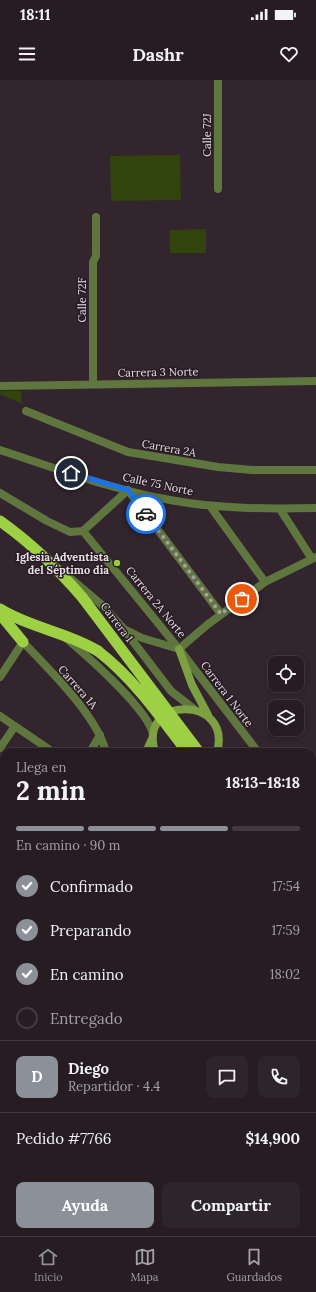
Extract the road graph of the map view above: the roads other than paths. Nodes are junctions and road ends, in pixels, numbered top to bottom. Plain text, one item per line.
1 (218, 80) edge
2 (218, 189) dead end
3 (96, 217) dead end
4 (316, 381) edge
5 (93, 384) junction
6 (0, 386) edge
7 (26, 410) dead end
8 (0, 450) edge
9 (316, 470) edge
10 (128, 490) junction
11 (0, 492) edge
12 (210, 506) junction
13 (316, 508) edge
14 (280, 509) junction
15 (0, 521) edge
16 (83, 531) junction
17 (314, 558) edge
18 (58, 569) junction
19 (265, 582) junction
20 (0, 609) edge
21 (0, 614) edge
22 (221, 614) junction
23 (122, 627) junction
24 (59, 632) junction
25 (23, 642) junction
26 (179, 649) junction
27 (0, 676) edge
28 (194, 709) junction
29 (0, 716) edge
30 (210, 719) junction
31 (15, 726) junction
32 (100, 735) junction
33 (153, 736) junction
34 (0, 748) edge
35 (42, 748) edge
36 (92, 748) edge
37 (105, 748) edge
38 (148, 748) edge
39 (154, 748) edge
40 (184, 748) edge
41 (196, 748) edge
42 (217, 748) edge
43 (255, 748) edge

1 - 2 street, Calle 72J
3 - 5 street, Calle 72F
4 - 5 street, Carrera 3 Norte
5 - 6 street, Carrera 3 Norte
7 - 9 street, Carrera 2A
8 - 10 street, Calle 75 Norte
10 - 12 street, Calle 75 Norte
10 - 16 street
10 - 22 street
11 - 16 street
12 - 14 street, Calle 75 Norte
12 - 19 street
13 - 14 street, Calle 75 Norte
14 - 17 street
15 - 18 highway, Carrera 1
16 - 26 street, Carrera 2A Norte
17 - 19 street
18 - 23 street
18 - 41 highway, Carrera 1, bridge
19 - 22 street
20 - 24 highway
21 - 25 highway
22 - 26 street
23 - 26 street
23 - 28 street
24 - 33 street
24 - 40 highway, bridge
25 - 27 street
25 - 32 street, Carrera 1A
26 - 30 main road
26 - 43 street, Carrera 1 Norte
28 - 30 main road
28 - 33 main road
29 - 31 street
30 - 42 main road
31 - 34 street
31 - 35 street
32 - 36 street
32 - 37 street, Carrera 1A
33 - 38 main road
33 - 39 main road

